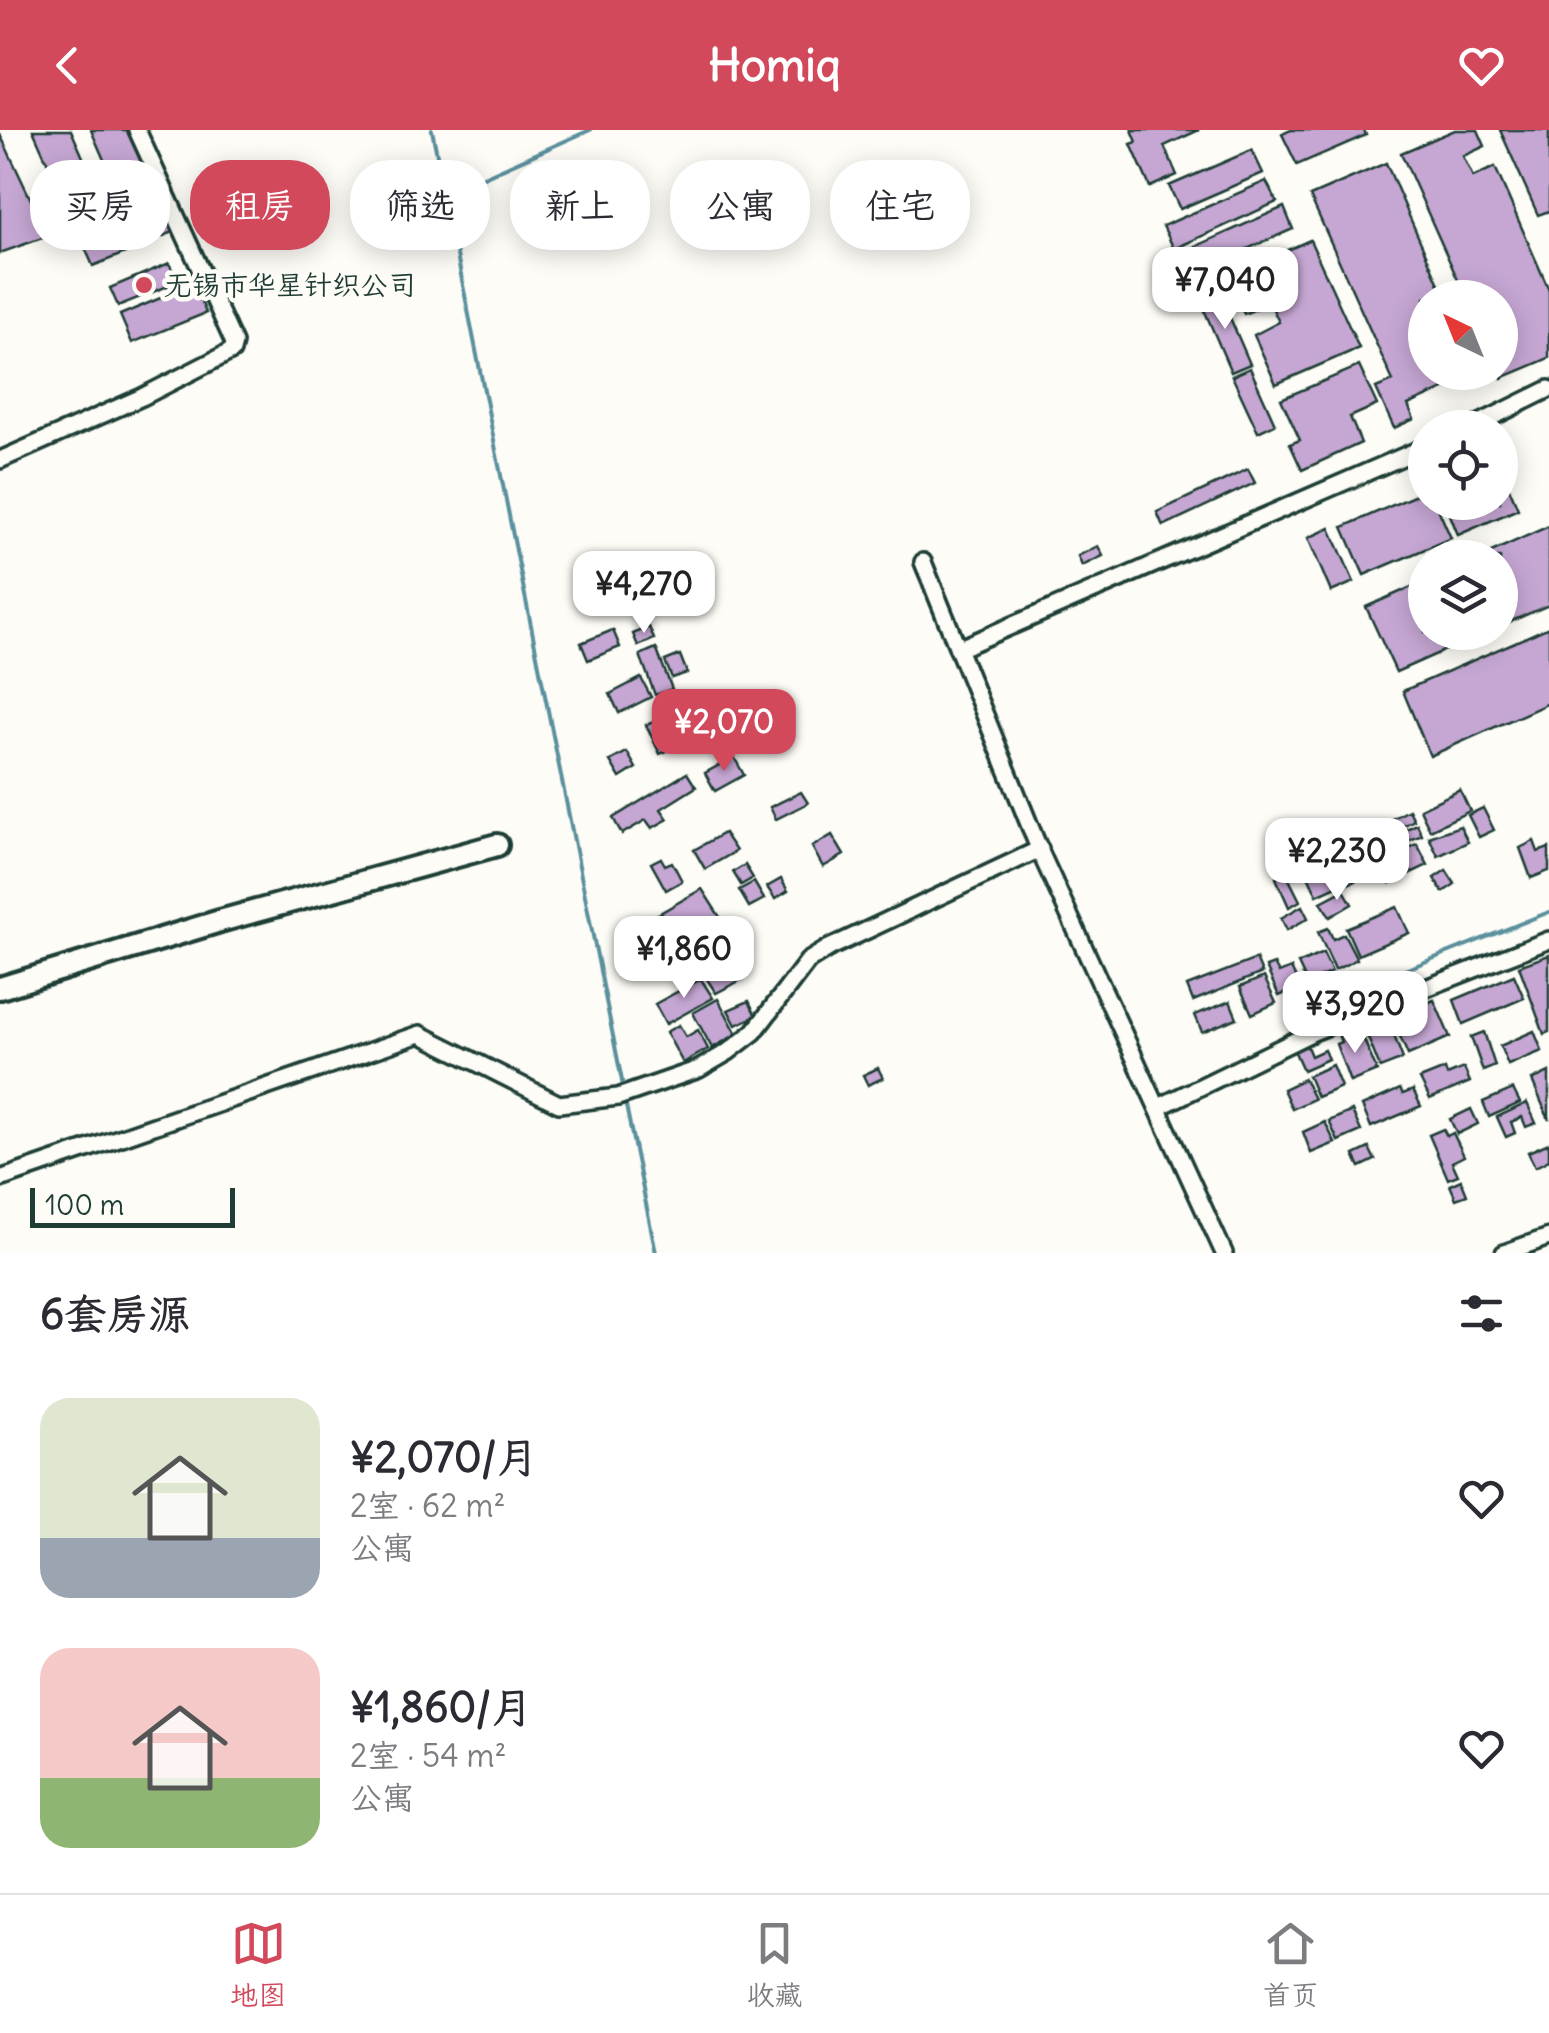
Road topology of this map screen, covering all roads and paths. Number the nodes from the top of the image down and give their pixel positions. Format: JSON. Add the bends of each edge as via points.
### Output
{"nodes":[{"id":1,"x":137,"y":130,"type":"edge"},
{"id":2,"x":1549,"y":390,"type":"edge"},
{"id":3,"x":1507,"y":410,"type":"edge"},
{"id":4,"x":1408,"y":454,"type":"edge"},
{"id":5,"x":0,"y":460,"type":"edge"},
{"id":6,"x":923,"y":562,"type":"dead end"},
{"id":7,"x":958,"y":649,"type":"junction"},
{"id":8,"x":497,"y":845,"type":"dead end"},
{"id":9,"x":1040,"y":849,"type":"junction"},
{"id":10,"x":1549,"y":940,"type":"edge"},
{"id":11,"x":0,"y":988,"type":"edge"},
{"id":12,"x":1159,"y":1107,"type":"junction"},
{"id":13,"x":0,"y":1179,"type":"edge"},
{"id":14,"x":1549,"y":1237,"type":"edge"},
{"id":15,"x":1224,"y":1253,"type":"edge"},
{"id":16,"x":1504,"y":1253,"type":"edge"}],
"edges":[{"from":1,"to":5,"type":"street","via":[[215,297],[232,350]]},
{"from":2,"to":3,"type":"street"},
{"from":4,"to":7,"type":"street"},
{"from":6,"to":7,"type":"street"},
{"from":7,"to":9,"type":"street"},
{"from":8,"to":11,"type":"street"},
{"from":9,"to":12,"type":"street"},
{"from":9,"to":13,"type":"street","via":[[808,960],[754,1032],[728,1052],[636,1092],[558,1104],[420,1034]]},
{"from":10,"to":12,"type":"street","via":[[1312,1032]]},
{"from":12,"to":15,"type":"street"},
{"from":14,"to":16,"type":"street"}]}
